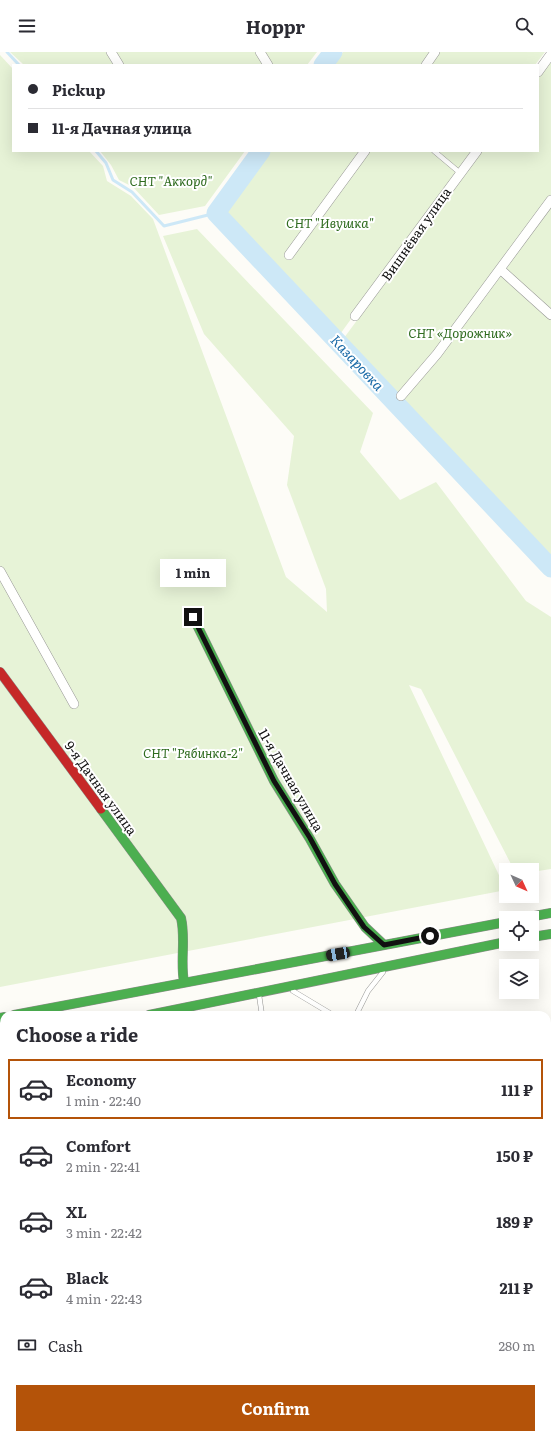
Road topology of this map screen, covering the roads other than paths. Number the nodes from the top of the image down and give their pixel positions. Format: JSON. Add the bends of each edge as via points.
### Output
{"nodes":[{"id":1,"x":111,"y":52,"type":"edge"},
{"id":2,"x":260,"y":52,"type":"edge"},
{"id":3,"x":435,"y":52,"type":"edge"},
{"id":4,"x":551,"y":54,"type":"edge"},
{"id":5,"x":118,"y":64,"type":"edge"},
{"id":6,"x":267,"y":64,"type":"edge"},
{"id":7,"x":427,"y":64,"type":"edge"},
{"id":8,"x":539,"y":71,"type":"edge"},
{"id":9,"x":364,"y":152,"type":"edge"},
{"id":10,"x":435,"y":152,"type":"edge"},
{"id":11,"x":476,"y":152,"type":"edge"},
{"id":12,"x":459,"y":172,"type":"junction"},
{"id":13,"x":550,"y":203,"type":"edge"},
{"id":14,"x":289,"y":255,"type":"dead end"},
{"id":15,"x":500,"y":269,"type":"junction"},
{"id":16,"x":551,"y":315,"type":"edge"},
{"id":17,"x":355,"y":316,"type":"dead end"},
{"id":18,"x":401,"y":396,"type":"dead end"},
{"id":19,"x":0,"y":570,"type":"edge"},
{"id":20,"x":193,"y":617,"type":"dead end"},
{"id":21,"x":0,"y":672,"type":"edge"},
{"id":22,"x":74,"y":704,"type":"dead end"},
{"id":23,"x":551,"y":913,"type":"edge"},
{"id":24,"x":539,"y":915,"type":"edge"},
{"id":25,"x":499,"y":923,"type":"edge"},
{"id":26,"x":551,"y":934,"type":"edge"},
{"id":27,"x":539,"y":936,"type":"edge"},
{"id":28,"x":499,"y":943,"type":"edge"},
{"id":29,"x":384,"y":945,"type":"junction"},
{"id":30,"x":388,"y":966,"type":"junction"},
{"id":31,"x":184,"y":982,"type":"junction"},
{"id":32,"x":287,"y":986,"type":"junction"},
{"id":33,"x":259,"y":992,"type":"junction"},
{"id":34,"x":35,"y":1011,"type":"edge"},
{"id":35,"x":168,"y":1011,"type":"edge"},
{"id":36,"x":261,"y":1011,"type":"edge"},
{"id":37,"x":326,"y":1011,"type":"edge"},
{"id":38,"x":358,"y":1011,"type":"edge"}],
"edges":[{"from":1,"to":5,"type":"street"},
{"from":2,"to":6,"type":"street"},
{"from":3,"to":7,"type":"street"},
{"from":4,"to":8,"type":"street"},
{"from":9,"to":14,"type":"street"},
{"from":10,"to":12,"type":"lane"},
{"from":11,"to":12,"type":"street","name":"Вишнёвая улица"},
{"from":12,"to":17,"type":"street","name":"Вишнёвая улица","via":[[388,274]]},
{"from":13,"to":15,"type":"street"},
{"from":15,"to":16,"type":"street"},
{"from":15,"to":18,"type":"street","via":[[437,354]]},
{"from":19,"to":22,"type":"street"},
{"from":20,"to":29,"type":"main road","name":"11-я Дачная улица","via":[[274,781],[335,884],[364,927]]},
{"from":21,"to":31,"type":"main road","name":"9-я Дачная улица","via":[[181,918],[181,966]]},
{"from":23,"to":24,"type":"main road"},
{"from":25,"to":29,"type":"main road"},
{"from":26,"to":27,"type":"main road"},
{"from":28,"to":30,"type":"main road"},
{"from":29,"to":31,"type":"main road"},
{"from":30,"to":32,"type":"main road"},
{"from":30,"to":38,"type":"lane","via":[[368,991]]},
{"from":31,"to":34,"type":"main road"},
{"from":32,"to":33,"type":"main road"},
{"from":32,"to":37,"type":"lane"},
{"from":33,"to":35,"type":"main road"},
{"from":33,"to":36,"type":"lane"}]}
